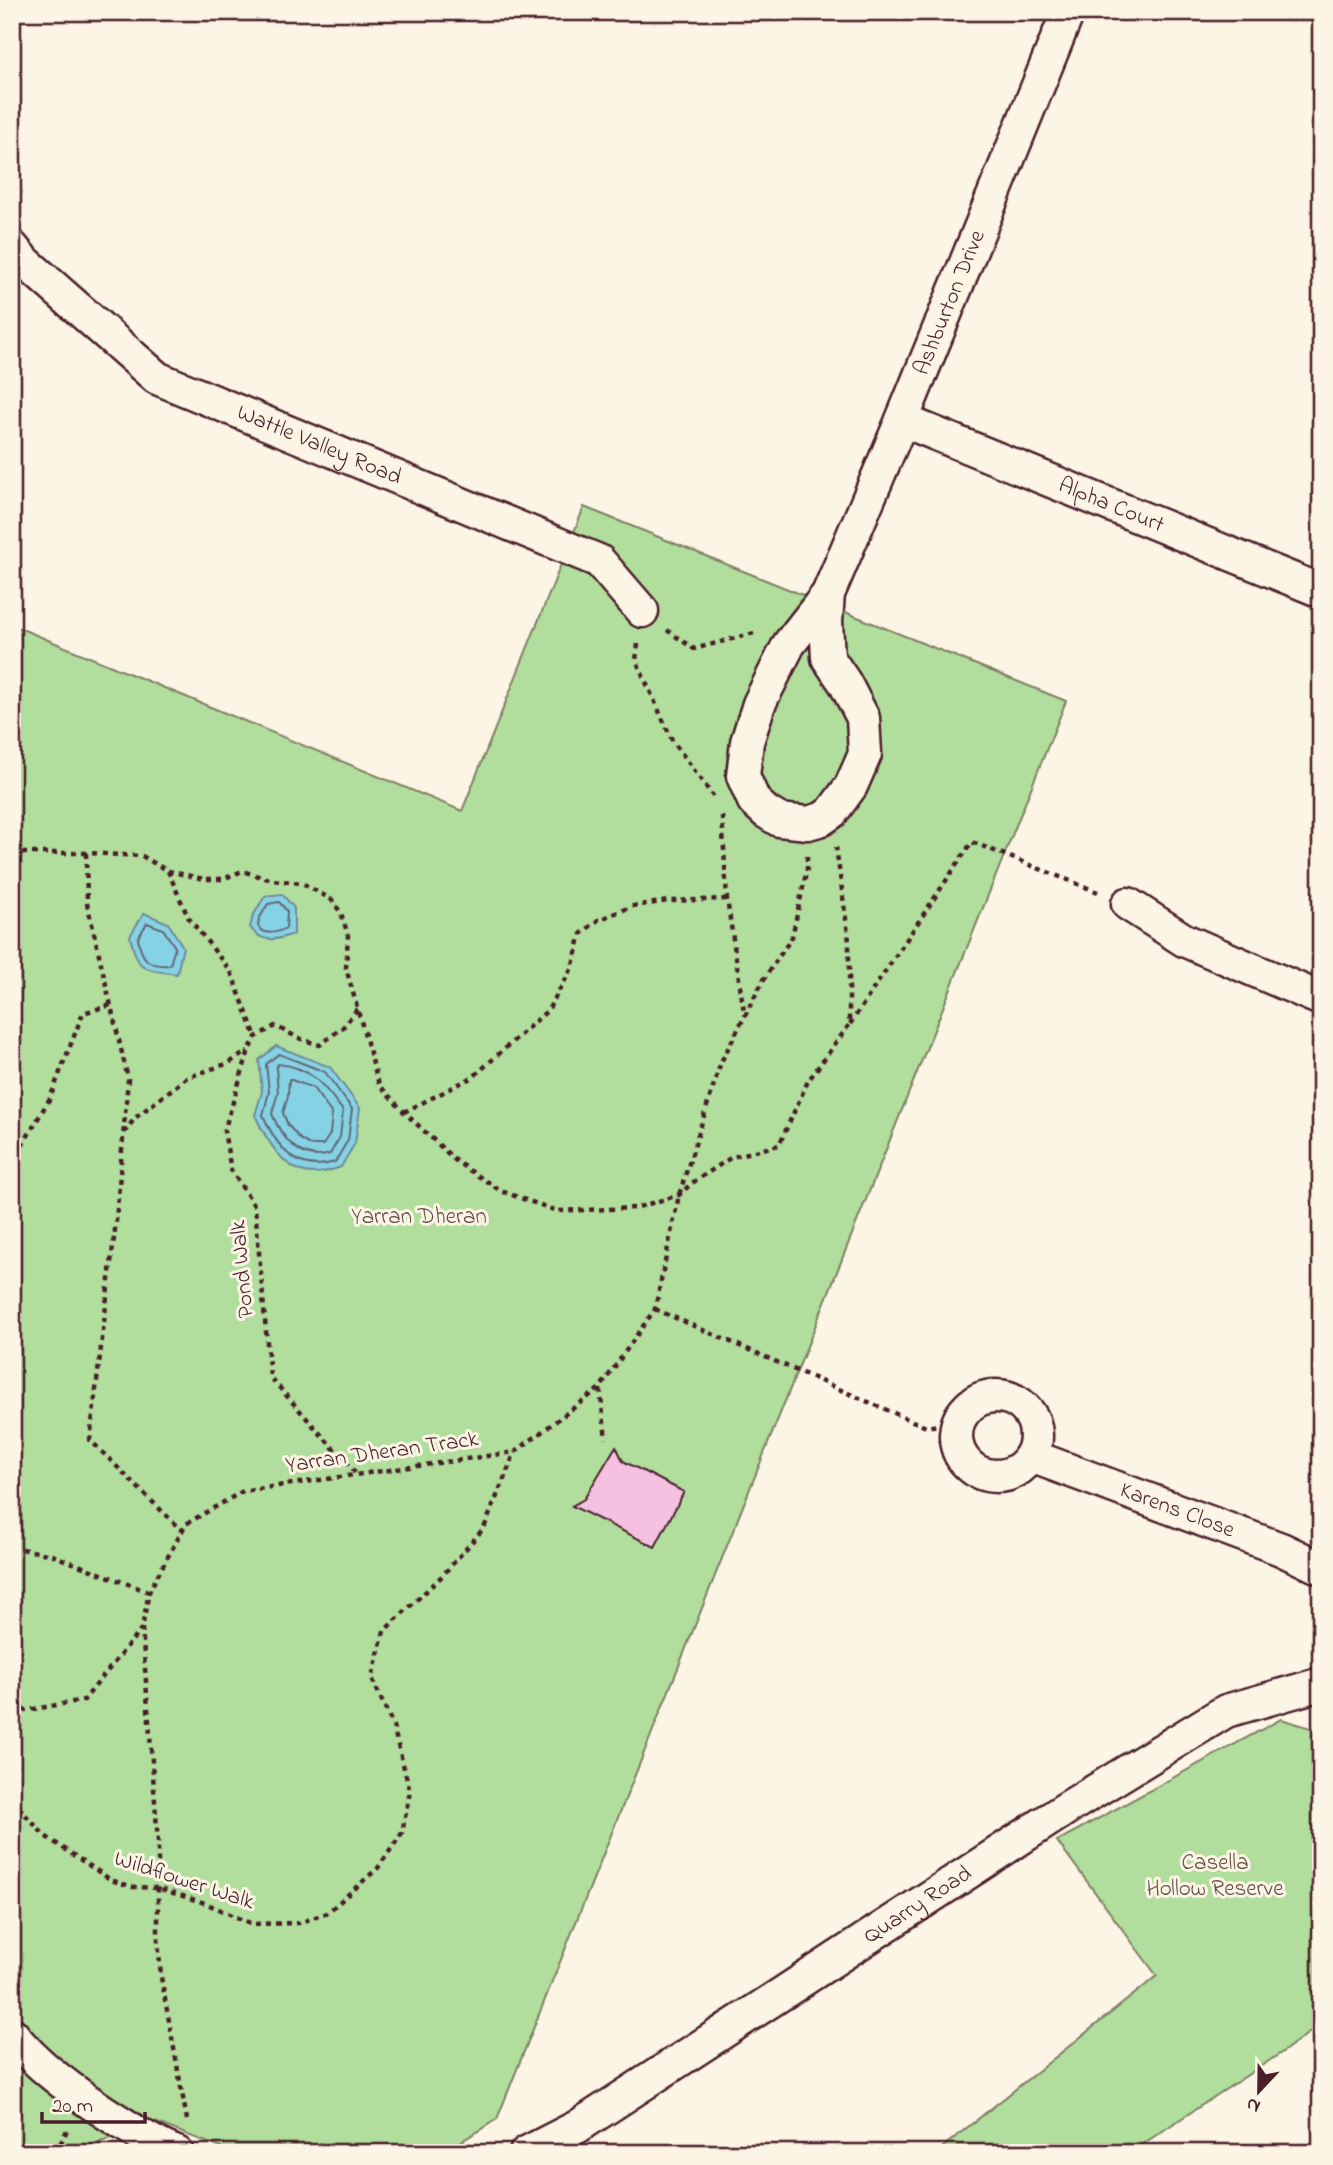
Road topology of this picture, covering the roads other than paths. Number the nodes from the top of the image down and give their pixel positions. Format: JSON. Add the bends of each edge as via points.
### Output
{"nodes":[{"id":1,"x":1068,"y":12,"type":"edge"},
{"id":2,"x":12,"y":247,"type":"edge"},
{"id":3,"x":902,"y":420,"type":"junction"},
{"id":4,"x":1321,"y":591,"type":"edge"},
{"id":5,"x":828,"y":594,"type":"junction"},
{"id":6,"x":642,"y":611,"type":"road end"},
{"id":7,"x":1128,"y":904,"type":"road end"},
{"id":8,"x":1321,"y":999,"type":"edge"},
{"id":9,"x":1031,"y":1456,"type":"junction"},
{"id":10,"x":1321,"y":1569,"type":"edge"},
{"id":11,"x":1321,"y":1684,"type":"edge"},
{"id":12,"x":12,"y":2034,"type":"edge"},
{"id":13,"x":182,"y":2140,"type":"edge"},
{"id":14,"x":527,"y":2153,"type":"edge"}],
"edges":[{"from":1,"to":3,"type":"street","name":"Ashburton Drive"},
{"from":2,"to":6,"type":"street","name":"Wattle Valley Road","via":[[156,378],[599,561]]},
{"from":3,"to":4,"type":"street","name":"Alpha Court"},
{"from":3,"to":5,"type":"street","name":"Ashburton Drive"},
{"from":5,"to":5,"type":"street","name":"Ashburton Drive","via":[[828,658],[863,718],[865,754],[850,786],[820,817],[779,820],[754,801],[743,776],[747,742],[772,674]]},
{"from":7,"to":8,"type":"street","via":[[1184,940]]},
{"from":9,"to":9,"type":"street","via":[[1036,1443],[1032,1417],[1013,1399],[986,1396],[964,1411],[958,1422],[958,1448],[974,1469],[999,1476],[1012,1473]]},
{"from":9,"to":10,"type":"street","name":"Karens Close","via":[[1281,1549]]},
{"from":11,"to":14,"type":"street","name":"Quarry Road","via":[[1226,1711],[1067,1808],[577,2127]]},
{"from":12,"to":13,"type":"street","via":[[83,2099],[161,2148]]}]}
